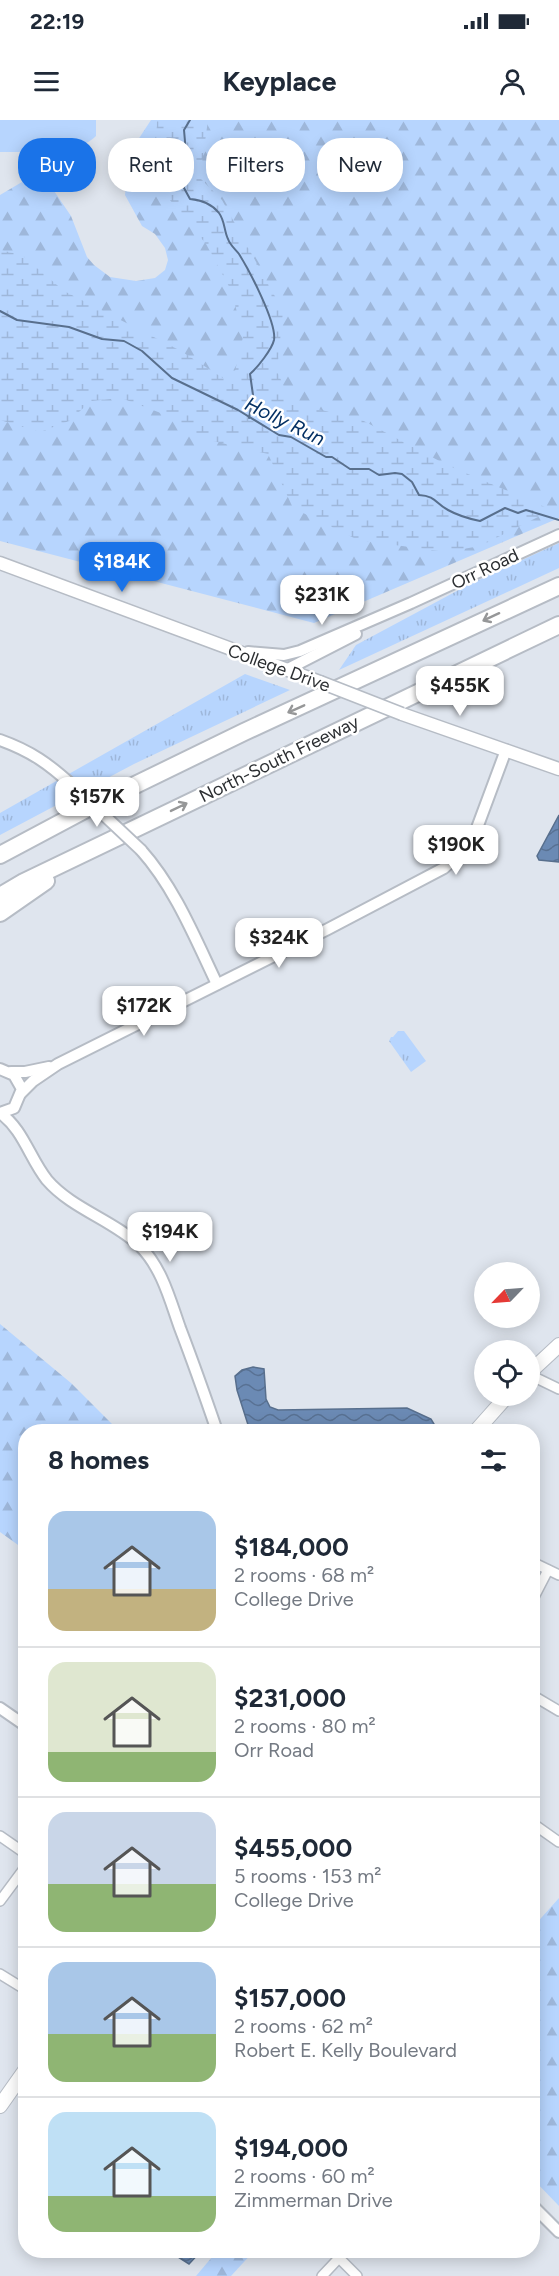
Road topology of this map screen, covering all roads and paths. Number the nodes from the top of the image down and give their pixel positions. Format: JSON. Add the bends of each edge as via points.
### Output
{"nodes":[{"id":1,"x":559,"y":535,"type":"edge"},
{"id":2,"x":0,"y":563,"type":"edge"},
{"id":3,"x":559,"y":586,"type":"edge"},
{"id":4,"x":411,"y":603,"type":"junction"},
{"id":5,"x":559,"y":625,"type":"edge"},
{"id":6,"x":233,"y":651,"type":"junction"},
{"id":7,"x":286,"y":670,"type":"junction"},
{"id":8,"x":0,"y":740,"type":"edge"},
{"id":9,"x":506,"y":750,"type":"junction"},
{"id":10,"x":559,"y":769,"type":"edge"},
{"id":11,"x":89,"y":851,"type":"junction"},
{"id":12,"x":2,"y":853,"type":"edge"},
{"id":13,"x":0,"y":896,"type":"edge"},
{"id":14,"x":0,"y":913,"type":"edge"},
{"id":15,"x":217,"y":984,"type":"junction"},
{"id":16,"x":58,"y":1064,"type":"junction"},
{"id":17,"x":5,"y":1071,"type":"edge"},
{"id":18,"x":19,"y":1099,"type":"junction"},
{"id":19,"x":0,"y":1113,"type":"edge"},
{"id":20,"x":30,"y":1153,"type":"junction"},
{"id":21,"x":559,"y":1345,"type":"edge"},
{"id":22,"x":540,"y":1364,"type":"edge"},
{"id":23,"x":540,"y":1379,"type":"edge"},
{"id":24,"x":559,"y":1389,"type":"edge"},
{"id":25,"x":498,"y":1406,"type":"edge"},
{"id":26,"x":215,"y":1424,"type":"edge"},
{"id":27,"x":482,"y":1424,"type":"edge"},
{"id":28,"x":540,"y":1566,"type":"edge"},
{"id":29,"x":548,"y":1570,"type":"junction"},
{"id":30,"x":559,"y":1575,"type":"edge"},
{"id":31,"x":540,"y":1586,"type":"edge"},
{"id":32,"x":540,"y":1700,"type":"edge"},
{"id":33,"x":0,"y":1708,"type":"edge"},
{"id":34,"x":559,"y":1711,"type":"edge"},
{"id":35,"x":18,"y":1720,"type":"edge"},
{"id":36,"x":540,"y":1831,"type":"edge"},
{"id":37,"x":0,"y":1836,"type":"edge"},
{"id":38,"x":559,"y":1842,"type":"edge"},
{"id":39,"x":18,"y":1848,"type":"edge"},
{"id":40,"x":18,"y":1877,"type":"edge"},
{"id":41,"x":0,"y":1901,"type":"edge"},
{"id":42,"x":0,"y":1974,"type":"edge"},
{"id":43,"x":18,"y":1985,"type":"edge"},
{"id":44,"x":18,"y":2080,"type":"edge"},
{"id":45,"x":0,"y":2104,"type":"edge"},
{"id":46,"x":540,"y":2213,"type":"edge"},
{"id":47,"x":559,"y":2232,"type":"edge"},
{"id":48,"x":339,"y":2258,"type":"joint"},
{"id":49,"x":322,"y":2276,"type":"edge"},
{"id":50,"x":357,"y":2276,"type":"edge"}],
"edges":[{"from":1,"to":4,"type":"street","name":"Orr Road"},
{"from":2,"to":6,"type":"main road","name":"College Drive"},
{"from":3,"to":12,"type":"highway","name":"North-South Freeway","one_way":true,"via":[[244,732]]},
{"from":4,"to":6,"type":"street","name":"Orr Road","via":[[292,654]]},
{"from":4,"to":7,"type":"street","name":"Orr Road"},
{"from":11,"to":5,"type":"highway","name":"North-South Freeway","one_way":true},
{"from":6,"to":7,"type":"main road","name":"College Drive"},
{"from":7,"to":9,"type":"main road","name":"College Drive","bridge":true},
{"from":8,"to":15,"type":"street","bridge":true,"via":[[49,764],[158,869]]},
{"from":9,"to":10,"type":"main road","name":"College Drive"},
{"from":9,"to":15,"type":"street","via":[[477,828],[462,851],[444,868]]},
{"from":11,"to":13,"type":"highway","name":"North-South Freeway"},
{"from":11,"to":14,"type":"highway"},
{"from":15,"to":16,"type":"street"},
{"from":16,"to":17,"type":"street","via":[[25,1072]]},
{"from":16,"to":18,"type":"street","via":[[33,1082]]},
{"from":17,"to":18,"type":"street","via":[[20,1082]]},
{"from":18,"to":19,"type":"street","via":[[12,1110]]},
{"from":18,"to":20,"type":"street","via":[[19,1124]]},
{"from":19,"to":20,"type":"street","via":[[11,1122]]},
{"from":20,"to":26,"type":"street","via":[[56,1188],[119,1230],[152,1260]]},
{"from":21,"to":22,"type":"main road"},
{"from":23,"to":24,"type":"street"},
{"from":25,"to":27,"type":"main road"},
{"from":28,"to":29,"type":"street"},
{"from":29,"to":30,"type":"street"},
{"from":29,"to":31,"type":"street"},
{"from":32,"to":34,"type":"street"},
{"from":33,"to":35,"type":"street"},
{"from":36,"to":38,"type":"street"},
{"from":37,"to":39,"type":"street"},
{"from":40,"to":41,"type":"street"},
{"from":42,"to":43,"type":"street"},
{"from":44,"to":45,"type":"main road"},
{"from":46,"to":47,"type":"street"},
{"from":48,"to":49,"type":"street"},
{"from":48,"to":50,"type":"street"}]}
